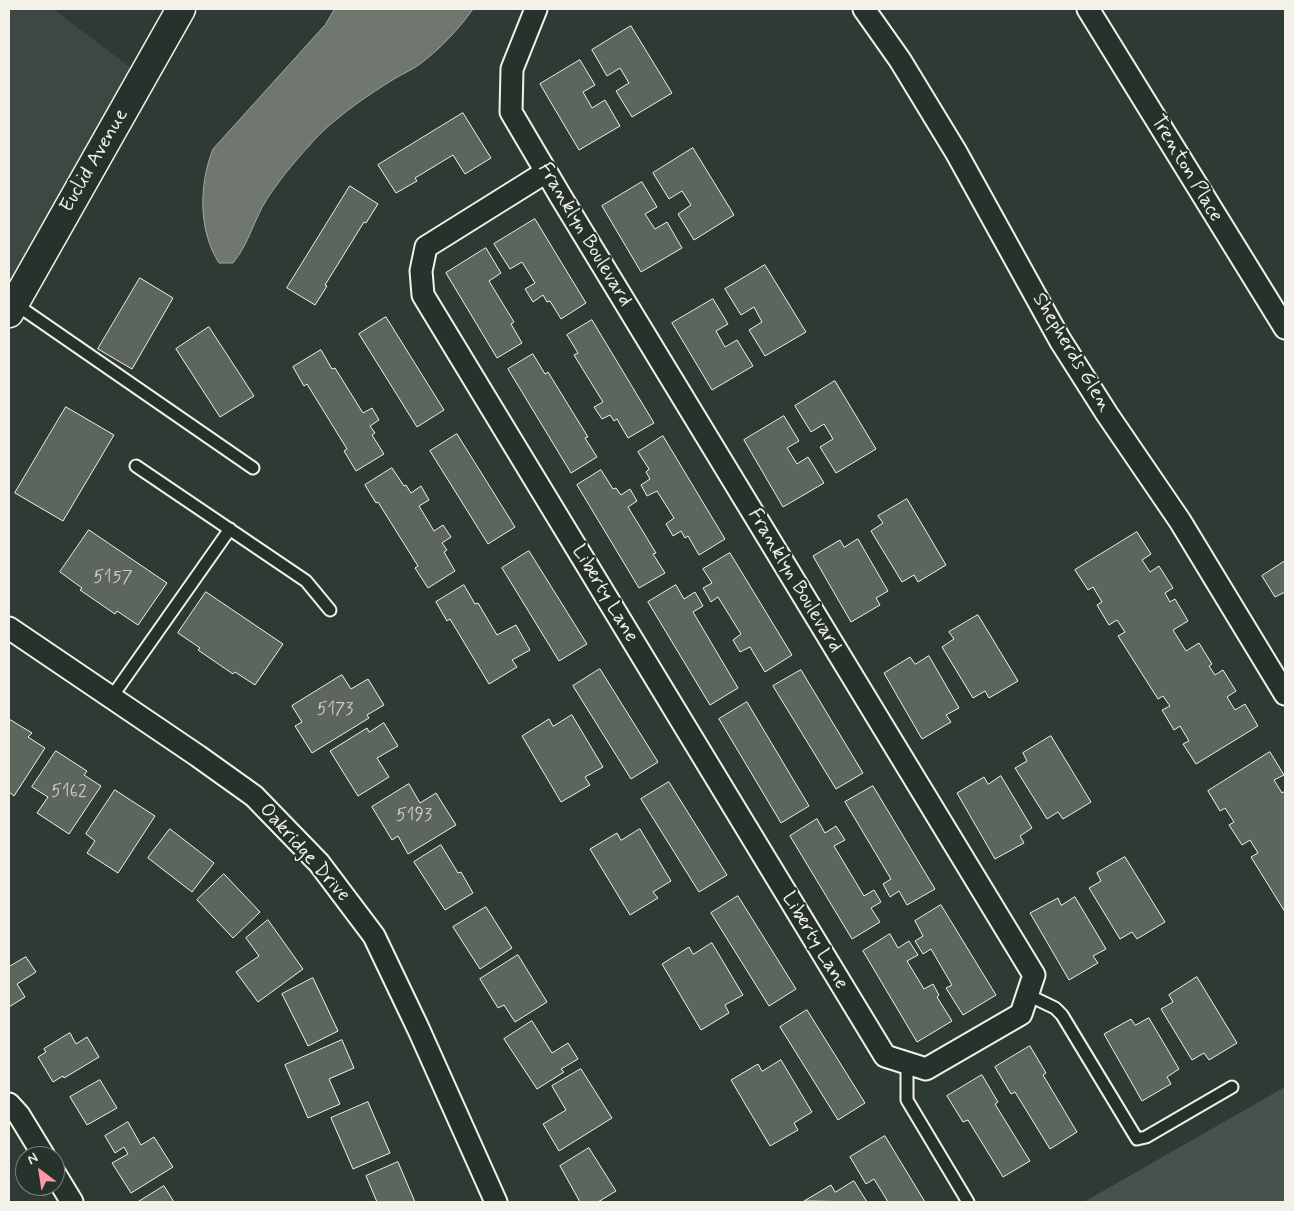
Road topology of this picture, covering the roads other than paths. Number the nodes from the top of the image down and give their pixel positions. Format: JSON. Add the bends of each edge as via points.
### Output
{"nodes":[{"id":1,"x":181,"y":9,"type":"edge"},
{"id":2,"x":536,"y":9,"type":"edge"},
{"id":3,"x":864,"y":9,"type":"edge"},
{"id":4,"x":1088,"y":9,"type":"edge"},
{"id":5,"x":546,"y":172,"type":"junction"},
{"id":6,"x":12,"y":308,"type":"edge"},
{"id":7,"x":1285,"y":328,"type":"edge"},
{"id":8,"x":136,"y":466,"type":"dead end"},
{"id":9,"x":253,"y":468,"type":"dead end"},
{"id":10,"x":230,"y":529,"type":"junction"},
{"id":11,"x":330,"y":610,"type":"dead end"},
{"id":12,"x":9,"y":628,"type":"edge"},
{"id":13,"x":1285,"y":694,"type":"edge"},
{"id":14,"x":111,"y":698,"type":"junction"},
{"id":15,"x":1028,"y":994,"type":"junction"},
{"id":16,"x":885,"y":1056,"type":"joint"},
{"id":17,"x":907,"y":1063,"type":"junction"},
{"id":18,"x":1232,"y":1087,"type":"dead end"},
{"id":19,"x":9,"y":1104,"type":"edge"},
{"id":20,"x":38,"y":1146,"type":"edge"},
{"id":21,"x":65,"y":1190,"type":"edge"},
{"id":22,"x":72,"y":1202,"type":"edge"},
{"id":23,"x":496,"y":1202,"type":"edge"},
{"id":24,"x":968,"y":1202,"type":"edge"}],
"edges":[{"from":1,"to":6,"type":"main road","name":"Euclid Avenue"},
{"from":2,"to":5,"type":"street","name":"Franklyn Boulevard","via":[[512,69],[511,112]]},
{"from":3,"to":13,"type":"street","name":"Shepherds Glen","via":[[900,60],[956,152],[1060,340],[1180,521]]},
{"from":4,"to":7,"type":"street","name":"Trenton Place"},
{"from":5,"to":15,"type":"street","name":"Franklyn Boulevard","via":[[1034,975]]},
{"from":5,"to":16,"type":"street","name":"Liberty Lane","via":[[426,246],[421,271],[423,296]]},
{"from":6,"to":9,"type":"lane"},
{"from":8,"to":10,"type":"lane"},
{"from":10,"to":11,"type":"lane","via":[[306,581]]},
{"from":10,"to":14,"type":"lane"},
{"from":12,"to":14,"type":"street","name":"Oakridge Drive"},
{"from":14,"to":23,"type":"street","name":"Oakridge Drive","via":[[254,796],[319,863],[374,936]]},
{"from":15,"to":17,"type":"street","name":"Franklyn Boulevard","via":[[1021,1014],[926,1069]]},
{"from":15,"to":18,"type":"lane","via":[[1062,1015],[1137,1139],[1146,1137]]},
{"from":16,"to":17,"type":"street","name":"Franklyn Boulevard"},
{"from":17,"to":24,"type":"lane","via":[[907,1100]]},
{"from":19,"to":20,"type":"street","via":[[19,1114]]},
{"from":21,"to":22,"type":"street"}]}
